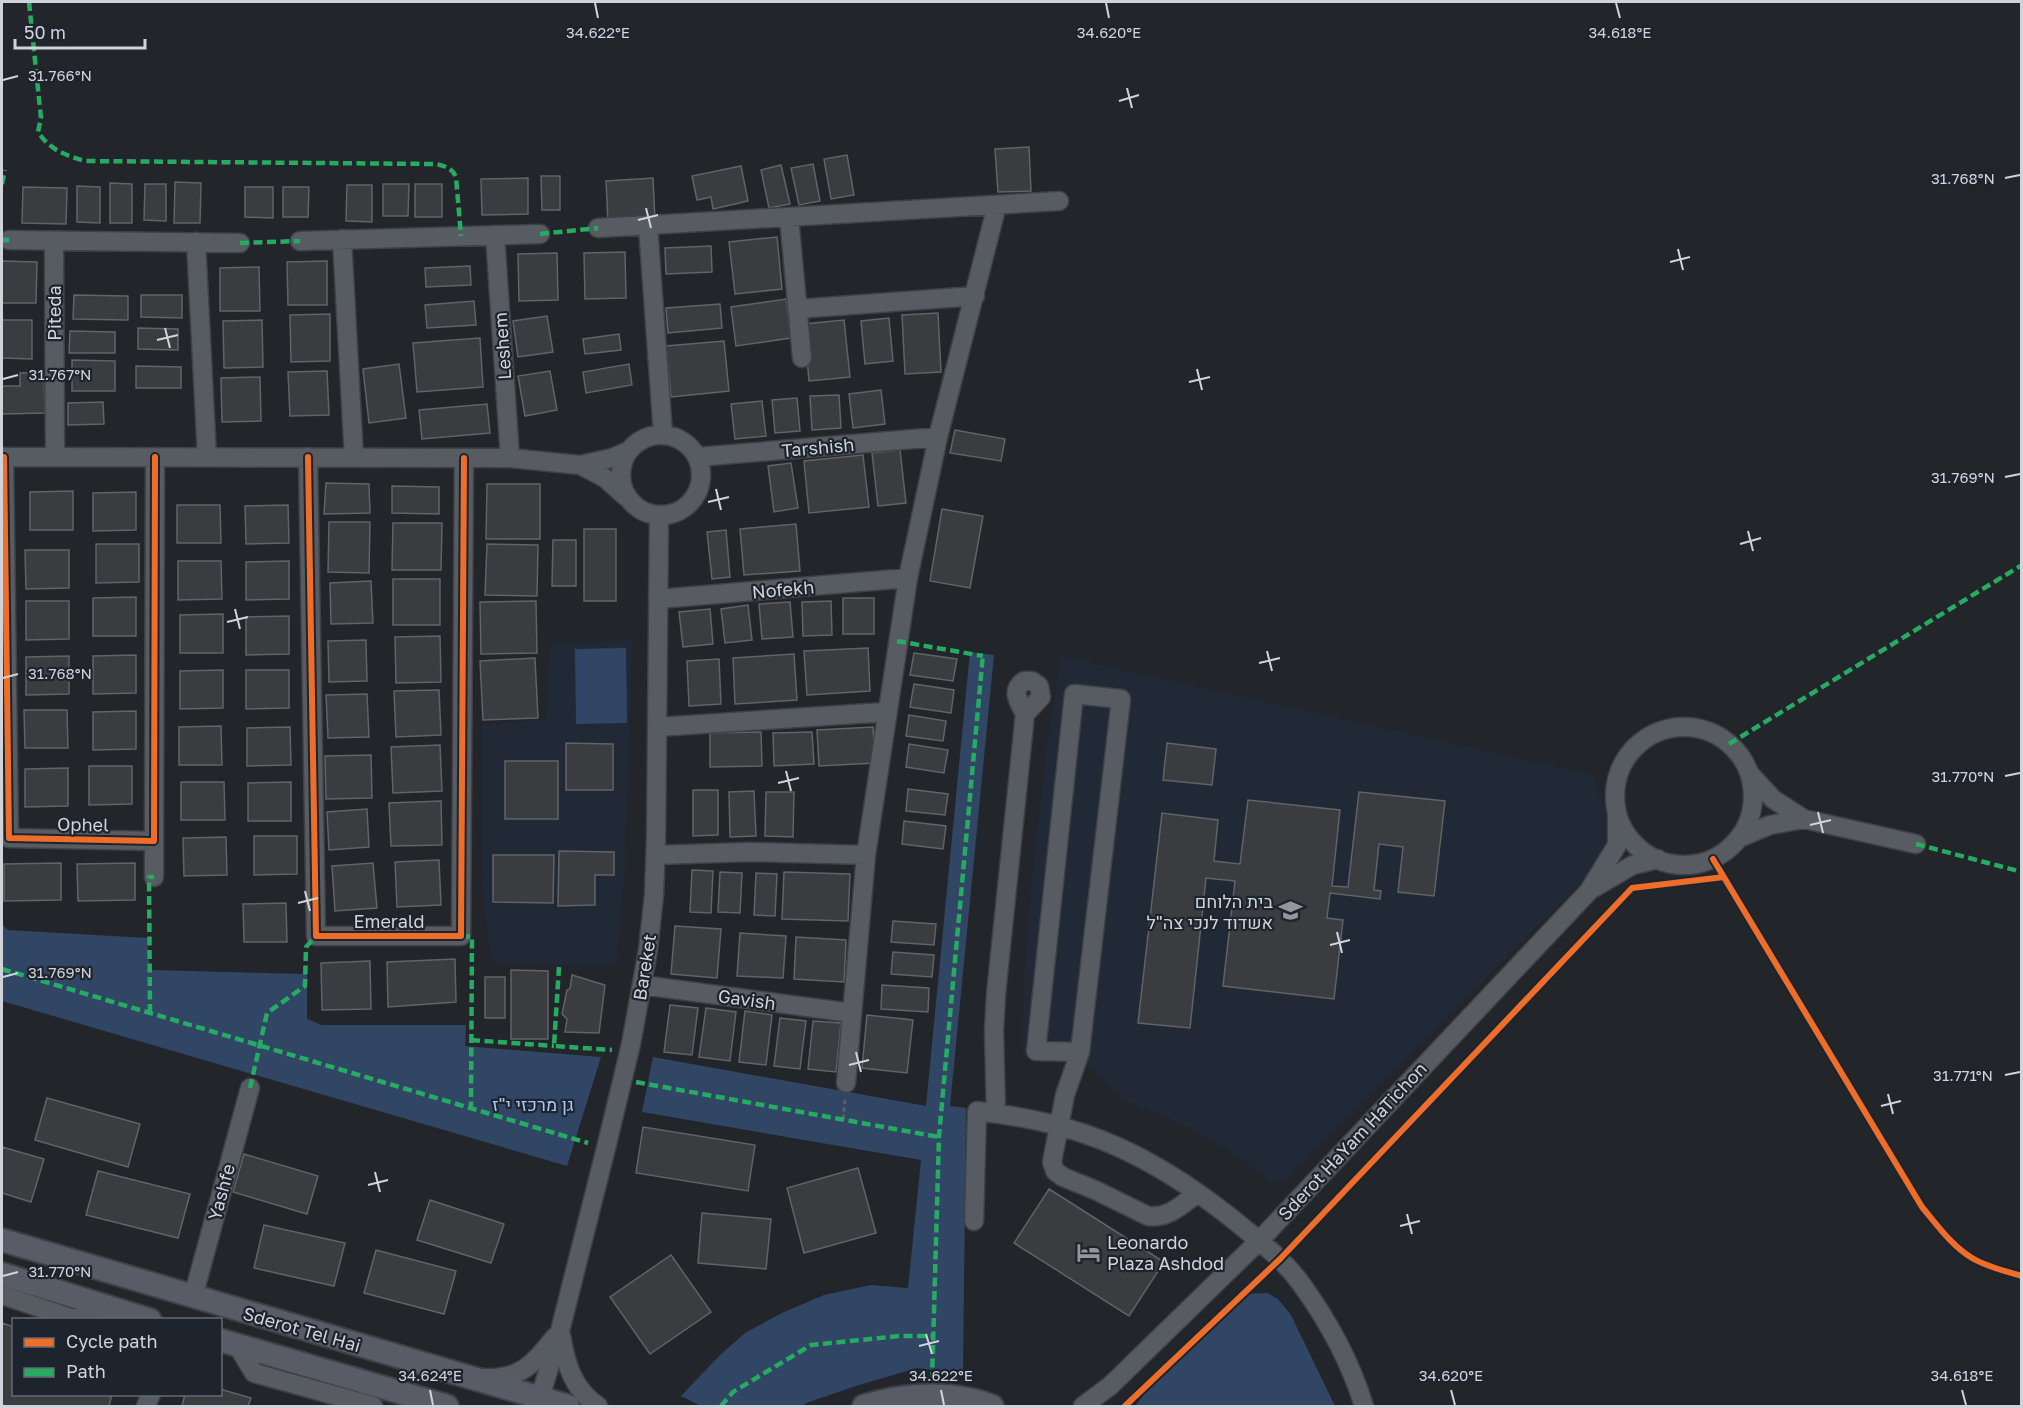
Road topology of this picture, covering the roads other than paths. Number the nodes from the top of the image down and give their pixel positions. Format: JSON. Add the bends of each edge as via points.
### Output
{"nodes":[{"id":1,"x":1059,"y":201,"type":"dead end"},
{"id":2,"x":997,"y":205,"type":"junction"},
{"id":3,"x":789,"y":217,"type":"junction"},
{"id":4,"x":648,"y":226,"type":"junction"},
{"id":5,"x":598,"y":228,"type":"dead end"},
{"id":6,"x":540,"y":234,"type":"dead end"},
{"id":7,"x":495,"y":235,"type":"junction"},
{"id":8,"x":342,"y":239,"type":"junction"},
{"id":9,"x":9,"y":240,"type":"dead end"},
{"id":10,"x":54,"y":241,"type":"junction"},
{"id":11,"x":300,"y":241,"type":"dead end"},
{"id":12,"x":196,"y":242,"type":"junction"},
{"id":13,"x":240,"y":243,"type":"dead end"},
{"id":14,"x":975,"y":296,"type":"junction"},
{"id":15,"x":798,"y":309,"type":"junction"},
{"id":16,"x":802,"y":358,"type":"dead end"},
{"id":17,"x":663,"y":434,"type":"junction"},
{"id":18,"x":938,"y":437,"type":"junction"},
{"id":19,"x":628,"y":451,"type":"junction"},
{"id":20,"x":3,"y":457,"type":"edge"},
{"id":21,"x":55,"y":457,"type":"junction"},
{"id":22,"x":155,"y":457,"type":"junction"},
{"id":23,"x":207,"y":457,"type":"junction"},
{"id":24,"x":308,"y":457,"type":"junction"},
{"id":25,"x":697,"y":457,"type":"junction"},
{"id":26,"x":354,"y":458,"type":"junction"},
{"id":27,"x":464,"y":458,"type":"junction"},
{"id":28,"x":510,"y":458,"type":"junction"},
{"id":29,"x":580,"y":465,"type":"junction"},
{"id":30,"x":628,"y":499,"type":"junction"},
{"id":31,"x":659,"y":515,"type":"junction"},
{"id":32,"x":908,"y":578,"type":"junction"},
{"id":33,"x":658,"y":599,"type":"junction"},
{"id":34,"x":886,"y":712,"type":"junction"},
{"id":35,"x":1025,"y":714,"type":"dead end"},
{"id":36,"x":657,"y":727,"type":"junction"},
{"id":37,"x":1750,"y":774,"type":"junction"},
{"id":38,"x":1617,"y":813,"type":"junction"},
{"id":39,"x":1804,"y":819,"type":"junction"},
{"id":40,"x":1739,"y":838,"type":"junction"},
{"id":41,"x":154,"y":841,"type":"junction"},
{"id":42,"x":1916,"y":844,"type":"dead end"},
{"id":43,"x":656,"y":855,"type":"junction"},
{"id":44,"x":866,"y":855,"type":"junction"},
{"id":45,"x":1658,"y":859,"type":"junction"},
{"id":46,"x":154,"y":877,"type":"dead end"},
{"id":47,"x":1589,"y":891,"type":"junction"},
{"id":48,"x":642,"y":985,"type":"junction"},
{"id":49,"x":852,"y":1014,"type":"junction"},
{"id":50,"x":1080,"y":1052,"type":"junction"},
{"id":51,"x":846,"y":1083,"type":"dead end"},
{"id":52,"x":250,"y":1088,"type":"dead end"},
{"id":53,"x":996,"y":1113,"type":"junction"},
{"id":54,"x":1058,"y":1126,"type":"junction"},
{"id":55,"x":1198,"y":1193,"type":"junction"},
{"id":56,"x":974,"y":1221,"type":"dead end"},
{"id":57,"x":2,"y":1240,"type":"edge"},
{"id":58,"x":1258,"y":1241,"type":"junction"},
{"id":59,"x":2,"y":1274,"type":"edge"},
{"id":60,"x":2,"y":1295,"type":"edge"},
{"id":61,"x":193,"y":1297,"type":"junction"},
{"id":62,"x":116,"y":1309,"type":"junction"},
{"id":63,"x":71,"y":1318,"type":"edge"},
{"id":64,"x":78,"y":1318,"type":"edge"},
{"id":65,"x":144,"y":1318,"type":"edge"},
{"id":66,"x":561,"y":1331,"type":"junction"},
{"id":67,"x":229,"y":1343,"type":"edge"},
{"id":68,"x":465,"y":1376,"type":"junction"},
{"id":69,"x":1110,"y":1386,"type":"junction"},
{"id":70,"x":541,"y":1402,"type":"edge"},
{"id":71,"x":373,"y":1407,"type":"edge"},
{"id":72,"x":447,"y":1407,"type":"edge"},
{"id":73,"x":568,"y":1407,"type":"edge"},
{"id":74,"x":598,"y":1407,"type":"edge"},
{"id":75,"x":864,"y":1407,"type":"edge"},
{"id":76,"x":992,"y":1407,"type":"edge"},
{"id":77,"x":1083,"y":1407,"type":"edge"},
{"id":78,"x":1100,"y":1407,"type":"edge"},
{"id":79,"x":1364,"y":1407,"type":"edge"}],
"edges":[{"from":1,"to":2,"type":"street"},
{"from":2,"to":3,"type":"street"},
{"from":2,"to":14,"type":"street"},
{"from":3,"to":4,"type":"street"},
{"from":3,"to":15,"type":"street"},
{"from":4,"to":5,"type":"street"},
{"from":4,"to":17,"type":"street"},
{"from":6,"to":7,"type":"street"},
{"from":7,"to":8,"type":"street"},
{"from":7,"to":28,"type":"street","name":"Leshem"},
{"from":8,"to":11,"type":"street"},
{"from":8,"to":26,"type":"street"},
{"from":9,"to":10,"type":"street"},
{"from":10,"to":12,"type":"street"},
{"from":10,"to":21,"type":"street","name":"Piteda"},
{"from":12,"to":13,"type":"street"},
{"from":12,"to":23,"type":"street"},
{"from":14,"to":15,"type":"street"},
{"from":14,"to":18,"type":"street"},
{"from":15,"to":16,"type":"street"},
{"from":17,"to":19,"type":"street","via":[[637,442]]},
{"from":17,"to":25,"type":"street","via":[[684,441]]},
{"from":18,"to":25,"type":"street","name":"Tarshish"},
{"from":18,"to":32,"type":"street"},
{"from":19,"to":29,"type":"street"},
{"from":19,"to":30,"type":"street","via":[[620,475]]},
{"from":20,"to":21,"type":"street"},
{"from":20,"to":41,"type":"street","name":"Ophel","via":[[9,838]]},
{"from":21,"to":22,"type":"street"},
{"from":22,"to":23,"type":"street"},
{"from":22,"to":41,"type":"street"},
{"from":23,"to":24,"type":"street"},
{"from":24,"to":26,"type":"street"},
{"from":24,"to":27,"type":"street","name":"Emerald","via":[[316,936],[461,936]]},
{"from":25,"to":31,"type":"street","via":[[701,477],[694,497],[685,507]]},
{"from":26,"to":27,"type":"street"},
{"from":27,"to":28,"type":"street"},
{"from":28,"to":29,"type":"street"},
{"from":29,"to":30,"type":"street","via":[[605,478]]},
{"from":30,"to":31,"type":"street","via":[[647,513]]},
{"from":31,"to":33,"type":"street","name":"Bareket"},
{"from":32,"to":33,"type":"street","name":"Nofekh"},
{"from":32,"to":34,"type":"street"},
{"from":33,"to":36,"type":"street","name":"Bareket"},
{"from":34,"to":36,"type":"street"},
{"from":34,"to":44,"type":"street"},
{"from":35,"to":53,"type":"street","via":[[996,994]]},
{"from":36,"to":43,"type":"street","name":"Bareket"},
{"from":37,"to":38,"type":"street","via":[[1729,744],[1715,735],[1697,728],[1658,732],[1627,757],[1618,775]]},
{"from":37,"to":39,"type":"street","via":[[1773,799]]},
{"from":37,"to":40,"type":"street","via":[[1752,808]]},
{"from":38,"to":45,"type":"street","via":[[1637,847]]},
{"from":38,"to":47,"type":"street","name":"Sderot HaYam HaTichon","via":[[1617,845]]},
{"from":39,"to":40,"type":"street","via":[[1770,825]]},
{"from":39,"to":42,"type":"street"},
{"from":40,"to":45,"type":"street","via":[[1713,859],[1694,864]]},
{"from":41,"to":46,"type":"street"},
{"from":43,"to":44,"type":"street"},
{"from":43,"to":48,"type":"street","name":"Bareket"},
{"from":44,"to":49,"type":"street"},
{"from":45,"to":47,"type":"street","name":"Sderot HaYam HaTichon","via":[[1633,865]]},
{"from":47,"to":58,"type":"street","name":"Sderot HaYam HaTichon"},
{"from":48,"to":49,"type":"street","name":"Gavish"},
{"from":48,"to":66,"type":"street","name":"Bareket"},
{"from":49,"to":51,"type":"street"},
{"from":50,"to":50,"type":"street","via":[[1121,699],[1074,694],[1036,1051]]},
{"from":50,"to":54,"type":"street"},
{"from":52,"to":61,"type":"street","name":"Yashfe"},
{"from":53,"to":54,"type":"street"},
{"from":53,"to":56,"type":"street","via":[[977,1111]]},
{"from":54,"to":55,"type":"street","via":[[1125,1150]]},
{"from":54,"to":55,"type":"street","via":[[1052,1162],[1063,1177],[1148,1216],[1169,1214]]},
{"from":55,"to":58,"type":"street"},
{"from":57,"to":61,"type":"main road","name":"Sderot Tel Hai"},
{"from":58,"to":69,"type":"street","name":"Sderot HaYam HaTichon"},
{"from":58,"to":79,"type":"street","via":[[1302,1284],[1328,1326]]},
{"from":59,"to":62,"type":"main road"},
{"from":60,"to":63,"type":"street"},
{"from":61,"to":68,"type":"main road","name":"Sderot Tel Hai"},
{"from":62,"to":64,"type":"street"},
{"from":62,"to":65,"type":"main road"},
{"from":66,"to":68,"type":"street","via":[[524,1370],[496,1379]]},
{"from":66,"to":70,"type":"street","name":"Bareket"},
{"from":66,"to":74,"type":"street","via":[[568,1369],[583,1393]]},
{"from":67,"to":71,"type":"street","via":[[255,1373]]},
{"from":67,"to":72,"type":"main road","name":"Sderot Tel Hai"},
{"from":68,"to":70,"type":"main road","name":"Sderot Tel Hai"},
{"from":69,"to":77,"type":"street","name":"Sderot HaYam HaTichon"},
{"from":69,"to":78,"type":"street","name":"Sderot HaYam HaTichon"},
{"from":70,"to":73,"type":"main road","name":"Sderot Tel Hai"},
{"from":75,"to":76,"type":"main road","via":[[932,1395]]}]}
